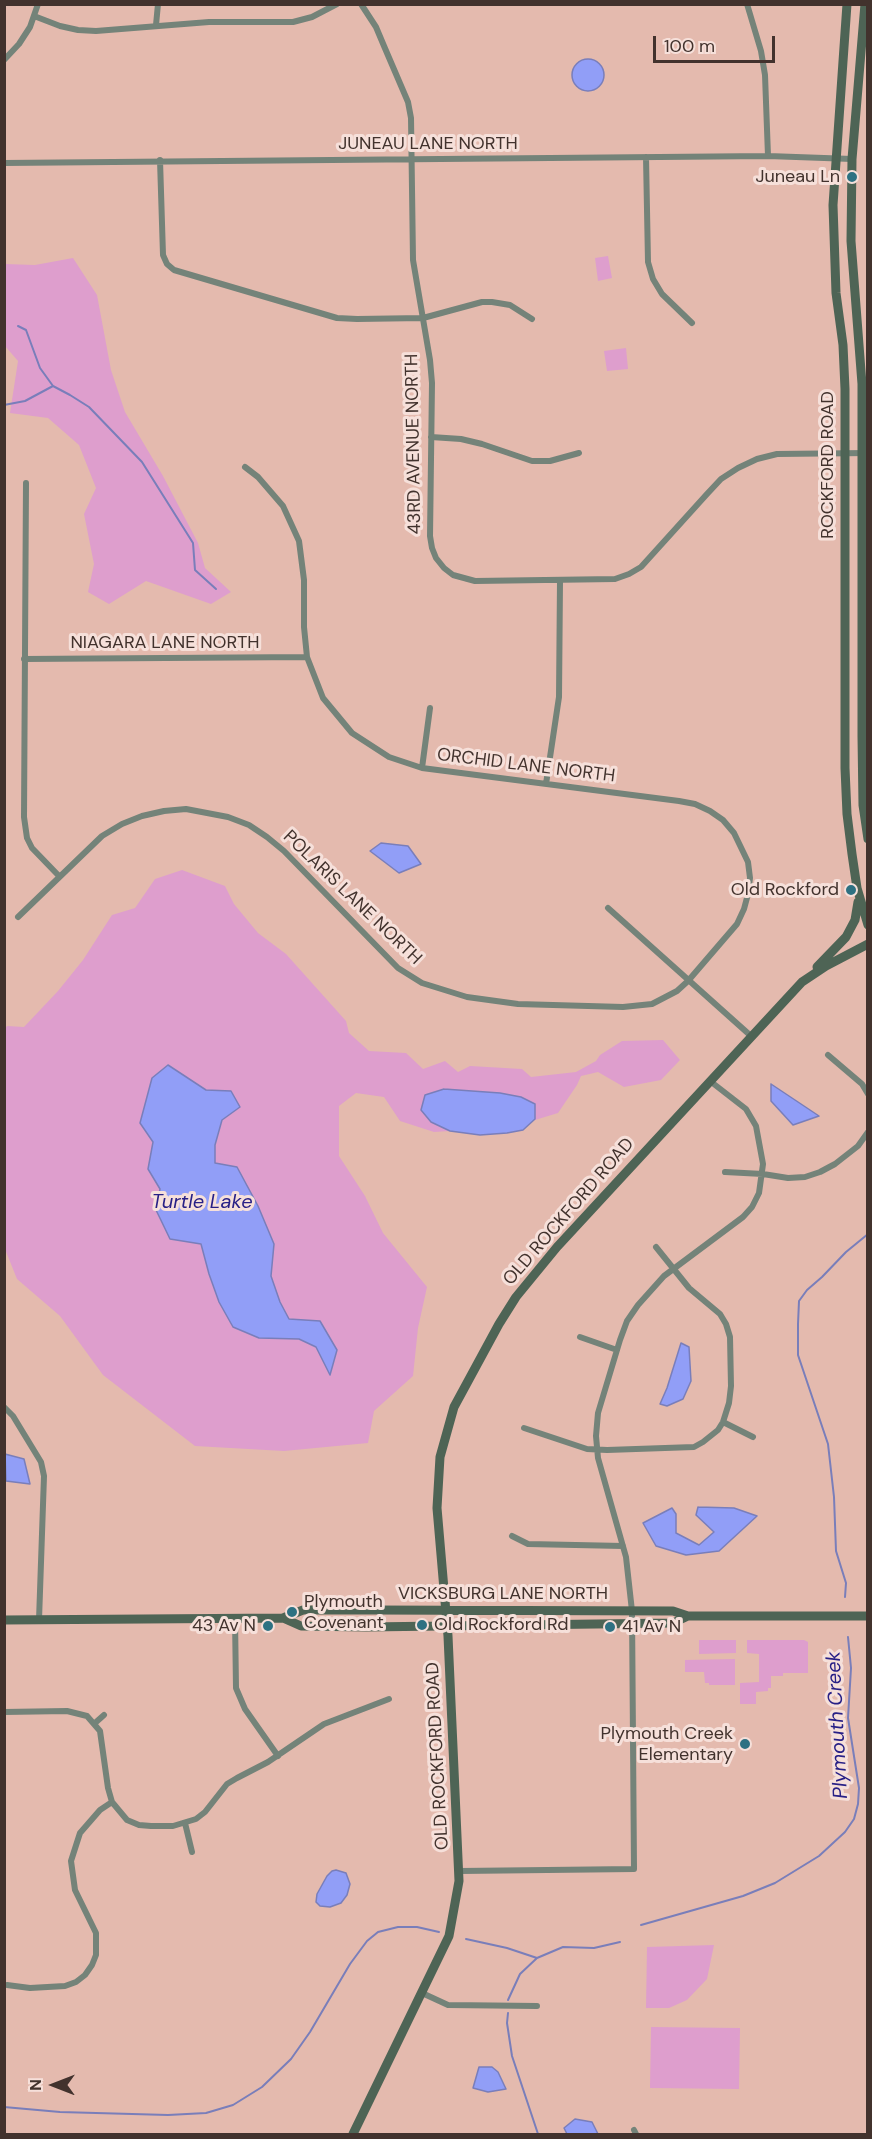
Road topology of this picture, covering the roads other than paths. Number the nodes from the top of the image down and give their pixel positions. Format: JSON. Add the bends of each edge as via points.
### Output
{"nodes":[{"id":1,"x":38,"y":4,"type":"edge"},
{"id":2,"x":158,"y":4,"type":"edge"},
{"id":3,"x":337,"y":4,"type":"edge"},
{"id":4,"x":361,"y":4,"type":"edge"},
{"id":5,"x":747,"y":4,"type":"edge"},
{"id":6,"x":848,"y":4,"type":"edge"},
{"id":7,"x":865,"y":4,"type":"edge"},
{"id":8,"x":34,"y":16,"type":"junction"},
{"id":9,"x":156,"y":25,"type":"junction"},
{"id":10,"x":4,"y":60,"type":"edge"},
{"id":11,"x":768,"y":156,"type":"junction"},
{"id":12,"x":646,"y":157,"type":"junction"},
{"id":13,"x":835,"y":159,"type":"junction"},
{"id":14,"x":852,"y":159,"type":"junction"},
{"id":15,"x":160,"y":160,"type":"junction"},
{"id":16,"x":413,"y":160,"type":"junction"},
{"id":17,"x":4,"y":163,"type":"edge"},
{"id":18,"x":423,"y":318,"type":"junction"},
{"id":19,"x":532,"y":319,"type":"dead end"},
{"id":20,"x":692,"y":323,"type":"dead end"},
{"id":21,"x":431,"y":437,"type":"junction"},
{"id":22,"x":579,"y":453,"type":"dead end"},
{"id":23,"x":845,"y":453,"type":"junction"},
{"id":24,"x":865,"y":453,"type":"edge"},
{"id":25,"x":245,"y":467,"type":"dead end"},
{"id":26,"x":26,"y":483,"type":"dead end"},
{"id":27,"x":560,"y":581,"type":"junction"},
{"id":28,"x":307,"y":657,"type":"junction"},
{"id":29,"x":24,"y":659,"type":"junction"},
{"id":30,"x":430,"y":708,"type":"dead end"},
{"id":31,"x":422,"y":768,"type":"junction"},
{"id":32,"x":546,"y":784,"type":"junction"},
{"id":33,"x":867,"y":839,"type":"edge"},
{"id":34,"x":59,"y":876,"type":"junction"},
{"id":35,"x":749,"y":880,"type":"joint"},
{"id":36,"x":857,"y":888,"type":"junction"},
{"id":37,"x":608,"y":908,"type":"dead end"},
{"id":38,"x":18,"y":917,"type":"dead end"},
{"id":39,"x":867,"y":925,"type":"edge"},
{"id":40,"x":867,"y":945,"type":"edge"},
{"id":41,"x":688,"y":981,"type":"junction"},
{"id":42,"x":802,"y":982,"type":"junction"},
{"id":43,"x":751,"y":1036,"type":"junction"},
{"id":44,"x":828,"y":1055,"type":"dead end"},
{"id":45,"x":710,"y":1081,"type":"junction"},
{"id":46,"x":867,"y":1094,"type":"edge"},
{"id":47,"x":867,"y":1132,"type":"edge"},
{"id":48,"x":724,"y":1172,"type":"dead end"},
{"id":49,"x":763,"y":1174,"type":"junction"},
{"id":50,"x":656,"y":1247,"type":"dead end"},
{"id":51,"x":674,"y":1268,"type":"junction"},
{"id":52,"x":580,"y":1337,"type":"dead end"},
{"id":53,"x":617,"y":1350,"type":"junction"},
{"id":54,"x":4,"y":1407,"type":"edge"},
{"id":55,"x":723,"y":1422,"type":"junction"},
{"id":56,"x":524,"y":1428,"type":"dead end"},
{"id":57,"x":753,"y":1437,"type":"dead end"},
{"id":58,"x":597,"y":1450,"type":"junction"},
{"id":59,"x":512,"y":1536,"type":"dead end"},
{"id":60,"x":623,"y":1546,"type":"junction"},
{"id":61,"x":446,"y":1609,"type":"junction"},
{"id":62,"x":632,"y":1611,"type":"junction"},
{"id":63,"x":688,"y":1616,"type":"junction"},
{"id":64,"x":867,"y":1616,"type":"edge"},
{"id":65,"x":235,"y":1618,"type":"junction"},
{"id":66,"x":283,"y":1618,"type":"junction"},
{"id":67,"x":4,"y":1620,"type":"edge"},
{"id":68,"x":39,"y":1620,"type":"junction"},
{"id":69,"x":633,"y":1623,"type":"junction"},
{"id":70,"x":447,"y":1625,"type":"junction"},
{"id":71,"x":389,"y":1699,"type":"dead end"},
{"id":72,"x":4,"y":1712,"type":"edge"},
{"id":73,"x":104,"y":1715,"type":"dead end"},
{"id":74,"x":95,"y":1723,"type":"junction"},
{"id":75,"x":278,"y":1756,"type":"junction"},
{"id":76,"x":112,"y":1802,"type":"junction"},
{"id":77,"x":185,"y":1823,"type":"junction"},
{"id":78,"x":192,"y":1852,"type":"dead end"},
{"id":79,"x":460,"y":1871,"type":"junction"},
{"id":80,"x":7,"y":1985,"type":"dead end"},
{"id":81,"x":422,"y":1993,"type":"junction"},
{"id":82,"x":537,"y":2006,"type":"dead end"},
{"id":83,"x":353,"y":2134,"type":"edge"}],
"edges":[{"from":1,"to":8,"type":"street"},
{"from":2,"to":9,"type":"street"},
{"from":3,"to":9,"type":"street","via":[[293,22]]},
{"from":4,"to":16,"type":"street","name":"43RD AVENUE NORTH","via":[[376,27],[408,102]]},
{"from":5,"to":11,"type":"street","via":[[765,75]]},
{"from":6,"to":13,"type":"main road","name":"ROCKFORD ROAD"},
{"from":7,"to":14,"type":"main road","name":"ROCKFORD ROAD"},
{"from":8,"to":9,"type":"street","via":[[78,30]]},
{"from":8,"to":10,"type":"street","via":[[19,44]]},
{"from":11,"to":12,"type":"street","name":"JUNEAU LANE NORTH"},
{"from":11,"to":13,"type":"street","name":"JUNEAU LANE NORTH"},
{"from":12,"to":16,"type":"street","name":"JUNEAU LANE NORTH"},
{"from":12,"to":20,"type":"street","via":[[648,262],[662,294]]},
{"from":13,"to":14,"type":"street","name":"JUNEAU LANE NORTH"},
{"from":13,"to":23,"type":"main road","name":"ROCKFORD ROAD","via":[[834,247],[843,345]]},
{"from":14,"to":24,"type":"main road","name":"ROCKFORD ROAD","via":[[852,269]]},
{"from":15,"to":16,"type":"street","name":"JUNEAU LANE NORTH"},
{"from":15,"to":17,"type":"street","name":"JUNEAU LANE NORTH"},
{"from":15,"to":18,"type":"street","via":[[163,255],[174,270],[337,318]]},
{"from":16,"to":18,"type":"street","name":"43RD AVENUE NORTH","via":[[413,260]]},
{"from":18,"to":19,"type":"street","via":[[492,302],[510,305]]},
{"from":18,"to":21,"type":"street","name":"43RD AVENUE NORTH","via":[[430,360]]},
{"from":21,"to":22,"type":"street","via":[[461,439],[532,461],[550,461]]},
{"from":21,"to":27,"type":"street","name":"43RD AVENUE NORTH","via":[[432,548],[444,568],[464,580]]},
{"from":23,"to":24,"type":"street"},
{"from":23,"to":27,"type":"street","via":[[797,452],[757,459],[721,479],[641,567],[615,579]]},
{"from":23,"to":36,"type":"main road","name":"ROCKFORD ROAD","via":[[845,768]]},
{"from":24,"to":33,"type":"main road","name":"ROCKFORD ROAD","via":[[862,736]]},
{"from":25,"to":28,"type":"street","name":"ORCHID LANE NORTH","via":[[283,506],[299,541]]},
{"from":26,"to":29,"type":"street"},
{"from":27,"to":32,"type":"street","via":[[559,697]]},
{"from":28,"to":29,"type":"street","name":"NIAGARA LANE NORTH"},
{"from":28,"to":31,"type":"street","name":"ORCHID LANE NORTH","via":[[323,698],[352,733],[388,757]]},
{"from":29,"to":34,"type":"street","via":[[25,828],[33,848]]},
{"from":30,"to":31,"type":"street"},
{"from":31,"to":32,"type":"street","name":"ORCHID LANE NORTH"},
{"from":32,"to":35,"type":"street","name":"ORCHID LANE NORTH","via":[[679,801],[710,811],[723,820],[742,846]]},
{"from":34,"to":38,"type":"street","name":"POLARIS LANE NORTH"},
{"from":34,"to":41,"type":"street","name":"POLARIS LANE NORTH","via":[[102,836],[122,824],[164,811],[207,812],[249,825],[267,837],[398,968],[435,988],[518,1004],[623,1007],[651,1004]]},
{"from":35,"to":41,"type":"street","name":"POLARIS LANE NORTH","via":[[737,924]]},
{"from":36,"to":39,"type":"main road","name":"ROCKFORD ROAD"},
{"from":36,"to":42,"type":"main road","via":[[858,910],[850,930]]},
{"from":37,"to":41,"type":"street"},
{"from":40,"to":42,"type":"main road","name":"OLD ROCKFORD ROAD"},
{"from":41,"to":43,"type":"street"},
{"from":42,"to":43,"type":"main road","name":"OLD ROCKFORD ROAD"},
{"from":43,"to":45,"type":"main road","name":"OLD ROCKFORD ROAD"},
{"from":44,"to":46,"type":"street","via":[[862,1084]]},
{"from":45,"to":49,"type":"street","via":[[752,1117],[762,1150]]},
{"from":45,"to":61,"type":"main road","name":"OLD ROCKFORD ROAD","via":[[529,1280],[499,1324],[454,1407],[437,1482]]},
{"from":47,"to":49,"type":"street","via":[[849,1155],[820,1172],[788,1178]]},
{"from":48,"to":49,"type":"street"},
{"from":49,"to":51,"type":"street","via":[[759,1193],[743,1217]]},
{"from":50,"to":51,"type":"street"},
{"from":51,"to":53,"type":"street","via":[[638,1305]]},
{"from":51,"to":55,"type":"street","via":[[726,1324],[731,1386]]},
{"from":52,"to":53,"type":"street"},
{"from":53,"to":58,"type":"street","via":[[598,1413]]},
{"from":54,"to":68,"type":"street","via":[[41,1462],[44,1476]]},
{"from":55,"to":57,"type":"street"},
{"from":55,"to":58,"type":"street","via":[[712,1436],[694,1447]]},
{"from":56,"to":58,"type":"street"},
{"from":58,"to":60,"type":"street"},
{"from":59,"to":60,"type":"street","via":[[528,1544]]},
{"from":60,"to":62,"type":"street"},
{"from":61,"to":62,"type":"main road","name":"VICKSBURG LANE NORTH"},
{"from":61,"to":66,"type":"main road","name":"VICKSBURG LANE NORTH","via":[[303,1610]]},
{"from":61,"to":70,"type":"main road","name":"OLD ROCKFORD ROAD"},
{"from":62,"to":63,"type":"main road","name":"VICKSBURG LANE NORTH","via":[[673,1611]]},
{"from":62,"to":69,"type":"street"},
{"from":63,"to":64,"type":"main road","name":"VICKSBURG LANE NORTH"},
{"from":63,"to":69,"type":"main road","name":"VICKSBURG LANE NORTH","via":[[673,1623]]},
{"from":65,"to":66,"type":"main road","name":"VICKSBURG LANE NORTH"},
{"from":65,"to":68,"type":"main road","name":"VICKSBURG LANE NORTH"},
{"from":65,"to":75,"type":"street","via":[[239,1699]]},
{"from":66,"to":70,"type":"main road","name":"VICKSBURG LANE NORTH","via":[[301,1626]]},
{"from":67,"to":68,"type":"main road","name":"VICKSBURG LANE NORTH"},
{"from":69,"to":70,"type":"main road","name":"VICKSBURG LANE NORTH"},
{"from":69,"to":79,"type":"street","via":[[634,1869]]},
{"from":70,"to":79,"type":"main road","name":"OLD ROCKFORD ROAD"},
{"from":71,"to":75,"type":"street","via":[[324,1724]]},
{"from":72,"to":74,"type":"street","via":[[78,1712]]},
{"from":73,"to":74,"type":"street"},
{"from":74,"to":76,"type":"street","via":[[103,1741]]},
{"from":75,"to":77,"type":"street","via":[[227,1784],[205,1812]]},
{"from":76,"to":77,"type":"street","via":[[127,1820],[139,1825]]},
{"from":76,"to":80,"type":"street","via":[[80,1833],[71,1861],[75,1890],[96,1933],[92,1965],[85,1975],[65,1986]]},
{"from":77,"to":78,"type":"street"},
{"from":79,"to":81,"type":"main road","name":"OLD ROCKFORD ROAD","via":[[449,1934]]},
{"from":81,"to":82,"type":"street","via":[[461,2006]]},
{"from":81,"to":83,"type":"main road","name":"OLD ROCKFORD ROAD"}]}
